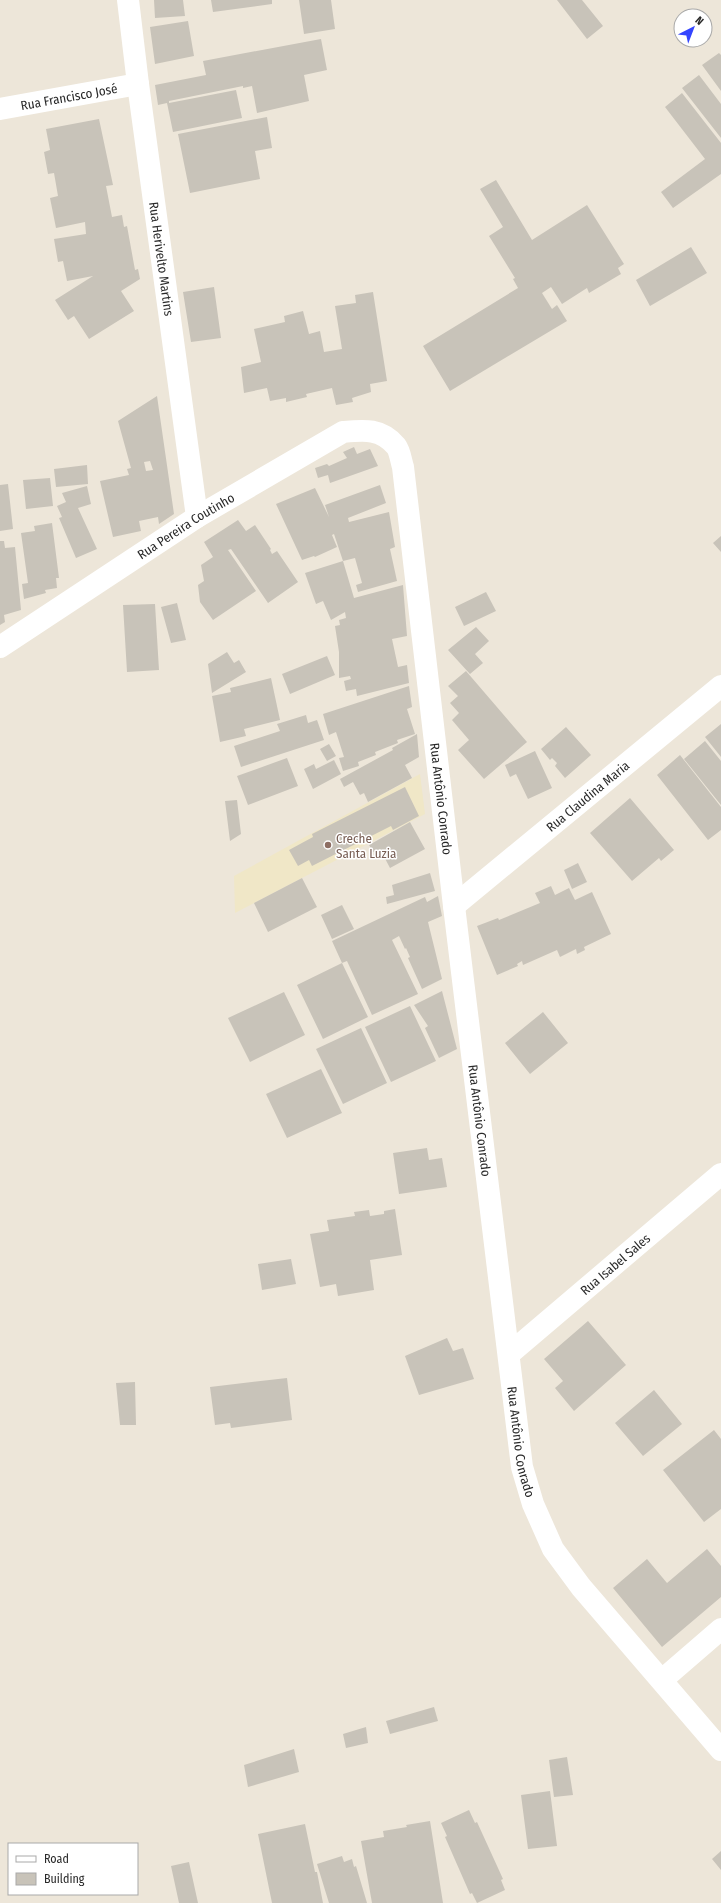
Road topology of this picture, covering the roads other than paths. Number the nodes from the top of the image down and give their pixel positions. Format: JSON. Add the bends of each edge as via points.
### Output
{"nodes":[{"id":1,"x":128,"y":0,"type":"edge"},
{"id":2,"x":138,"y":84,"type":"junction"},
{"id":3,"x":0,"y":109,"type":"edge"},
{"id":4,"x":381,"y":434,"type":"joint"},
{"id":5,"x":197,"y":517,"type":"junction"},
{"id":6,"x":0,"y":647,"type":"edge"},
{"id":7,"x":721,"y":686,"type":"edge"},
{"id":8,"x":454,"y":906,"type":"junction"},
{"id":9,"x":721,"y":1174,"type":"edge"},
{"id":10,"x":509,"y":1354,"type":"junction"},
{"id":11,"x":721,"y":1629,"type":"edge"},
{"id":12,"x":662,"y":1680,"type":"junction"},
{"id":13,"x":721,"y":1750,"type":"edge"}],
"edges":[{"from":1,"to":2,"type":"street","name":"Rua Herivelto Martins"},
{"from":2,"to":3,"type":"street","name":"Rua Francisco José"},
{"from":2,"to":5,"type":"street","name":"Rua Herivelto Martins"},
{"from":4,"to":5,"type":"street","name":"Rua Pereira Coutinho","via":[[365,430],[344,432]]},
{"from":4,"to":8,"type":"street","name":"Rua Antônio Conrado","via":[[396,447],[403,467]]},
{"from":5,"to":6,"type":"street","name":"Rua Pereira Coutinho"},
{"from":7,"to":8,"type":"street","name":"Rua Claudina Maria"},
{"from":8,"to":10,"type":"street","name":"Rua Antônio Conrado"},
{"from":9,"to":10,"type":"street","name":"Rua Isabel Sales"},
{"from":10,"to":12,"type":"street","name":"Rua Antônio Conrado","via":[[522,1467],[533,1504],[553,1549],[581,1588]]},
{"from":11,"to":12,"type":"street"},
{"from":12,"to":13,"type":"street","name":"Rua Antônio Conrado"}]}
